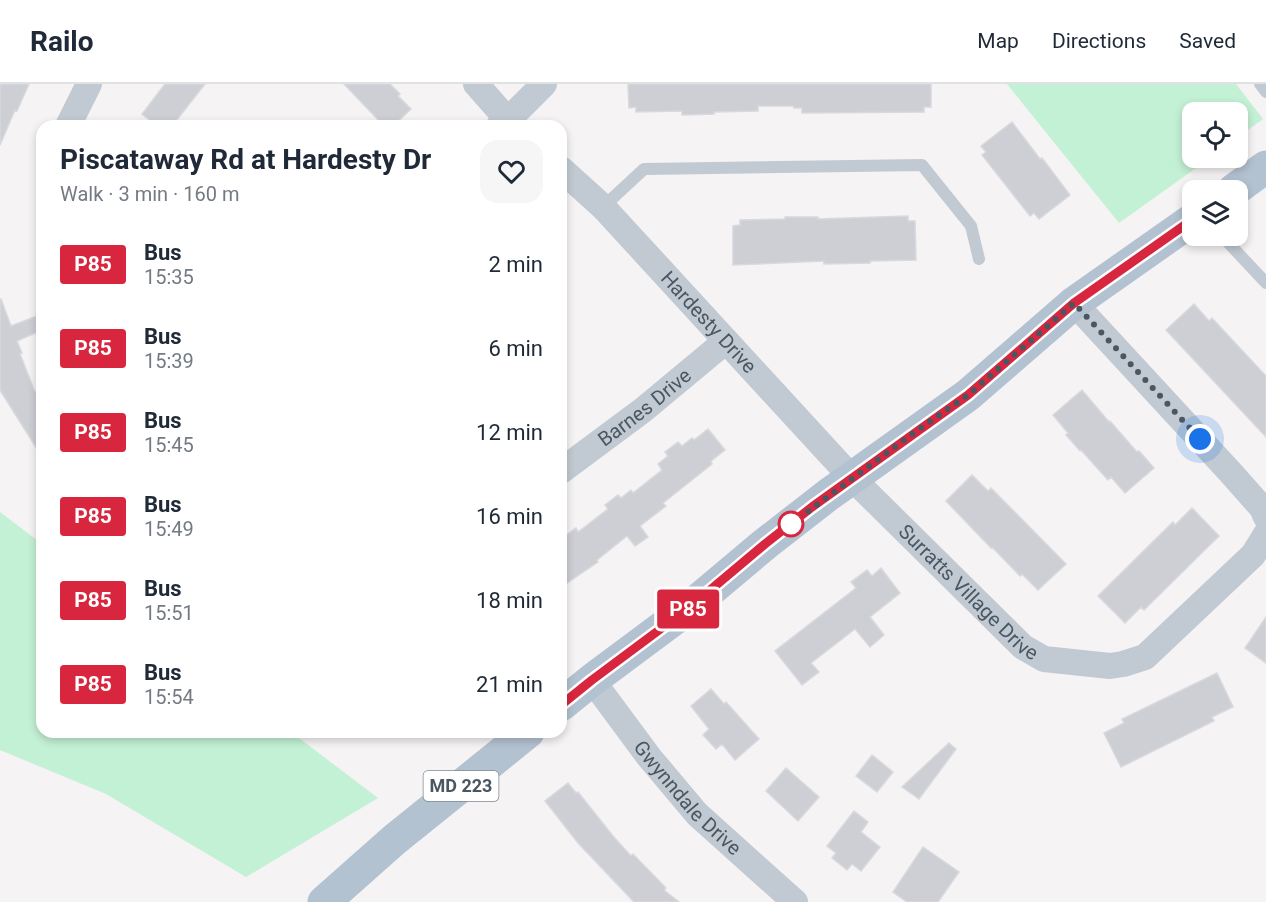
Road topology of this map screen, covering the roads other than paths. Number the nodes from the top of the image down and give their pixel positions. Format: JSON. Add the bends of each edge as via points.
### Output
{"nodes":[{"id":1,"x":88,"y":84,"type":"edge"},
{"id":2,"x":476,"y":84,"type":"edge"},
{"id":3,"x":544,"y":84,"type":"edge"},
{"id":4,"x":1260,"y":84,"type":"edge"},
{"id":5,"x":1266,"y":92,"type":"edge"},
{"id":6,"x":71,"y":120,"type":"edge"},
{"id":7,"x":504,"y":120,"type":"edge"},
{"id":8,"x":511,"y":120,"type":"edge"},
{"id":9,"x":1266,"y":167,"type":"edge"},
{"id":10,"x":567,"y":174,"type":"edge"},
{"id":11,"x":1248,"y":180,"type":"edge"},
{"id":12,"x":603,"y":207,"type":"junction"},
{"id":13,"x":1182,"y":227,"type":"edge"},
{"id":14,"x":1231,"y":246,"type":"edge"},
{"id":15,"x":979,"y":259,"type":"dead end"},
{"id":16,"x":1266,"y":283,"type":"edge"},
{"id":17,"x":1074,"y":303,"type":"junction"},
{"id":18,"x":726,"y":341,"type":"junction"},
{"id":19,"x":567,"y":467,"type":"edge"},
{"id":20,"x":853,"y":479,"type":"junction"},
{"id":21,"x":1266,"y":517,"type":"edge"},
{"id":22,"x":1266,"y":534,"type":"edge"},
{"id":23,"x":592,"y":680,"type":"junction"},
{"id":24,"x":567,"y":700,"type":"edge"},
{"id":25,"x":521,"y":738,"type":"edge"},
{"id":26,"x":324,"y":902,"type":"edge"},
{"id":27,"x":795,"y":902,"type":"edge"}],
"edges":[{"from":1,"to":6,"type":"street"},
{"from":2,"to":7,"type":"street"},
{"from":3,"to":8,"type":"street"},
{"from":4,"to":5,"type":"lane"},
{"from":9,"to":11,"type":"main road"},
{"from":10,"to":12,"type":"street","name":"Hardesty Drive"},
{"from":12,"to":15,"type":"lane","via":[[644,169],[922,165],[971,226]]},
{"from":12,"to":18,"type":"street","name":"Hardesty Drive"},
{"from":13,"to":17,"type":"main road"},
{"from":14,"to":16,"type":"lane"},
{"from":17,"to":20,"type":"main road","via":[[968,395]]},
{"from":17,"to":21,"type":"street","via":[[1231,473]]},
{"from":18,"to":19,"type":"street","name":"Barnes Drive"},
{"from":18,"to":20,"type":"street","name":"Hardesty Drive"},
{"from":20,"to":22,"type":"street","name":"Surratts Village Drive","via":[[1023,647],[1044,659],[1110,666],[1145,657],[1253,555]]},
{"from":20,"to":23,"type":"main road"},
{"from":23,"to":24,"type":"main road"},
{"from":23,"to":27,"type":"street","name":"Gwynndale Drive","via":[[697,814]]},
{"from":25,"to":26,"type":"main road","number":"MD 223"}]}
